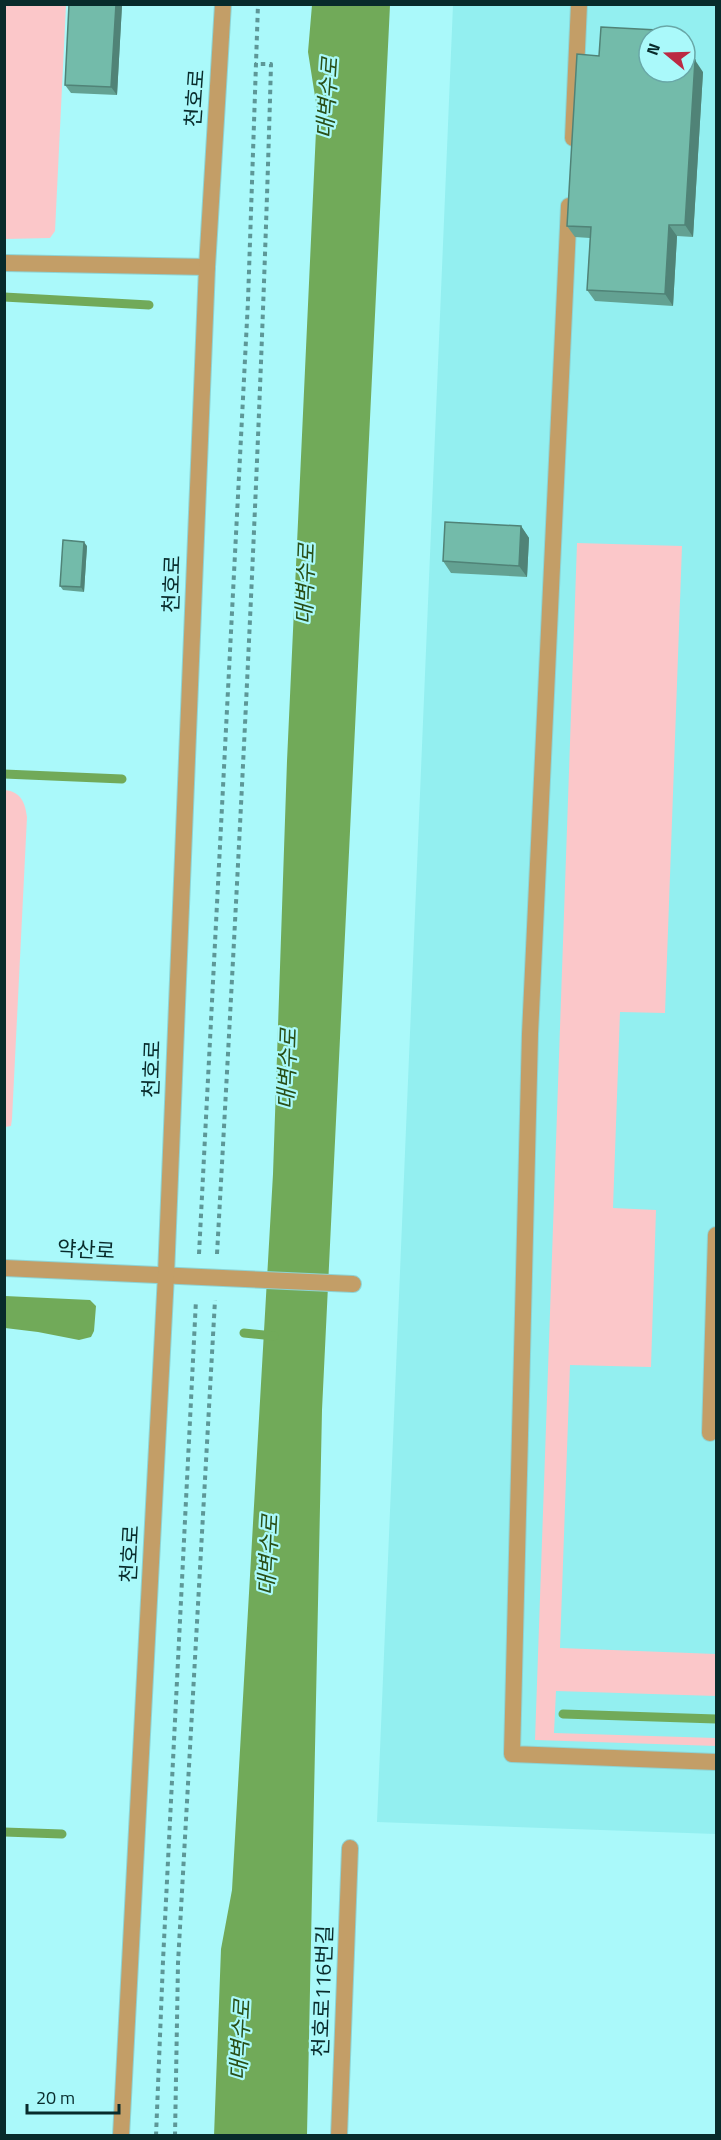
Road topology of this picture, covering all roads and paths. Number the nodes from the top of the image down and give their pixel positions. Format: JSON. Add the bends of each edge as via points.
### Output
{"nodes":[{"id":1,"x":223,"y":4,"type":"edge"},
{"id":2,"x":258,"y":4,"type":"edge"},
{"id":3,"x":579,"y":4,"type":"edge"},
{"id":4,"x":255,"y":64,"type":"junction"},
{"id":5,"x":572,"y":148,"type":"edge"},
{"id":6,"x":570,"y":184,"type":"edge"},
{"id":7,"x":4,"y":263,"type":"edge"},
{"id":8,"x":207,"y":267,"type":"junction"},
{"id":9,"x":717,"y":1235,"type":"edge"},
{"id":10,"x":4,"y":1268,"type":"edge"},
{"id":11,"x":166,"y":1275,"type":"junction"},
{"id":12,"x":198,"y":1277,"type":"junction"},
{"id":13,"x":220,"y":1279,"type":"junction"},
{"id":14,"x":353,"y":1284,"type":"dead end"},
{"id":15,"x":710,"y":1433,"type":"dead end"},
{"id":16,"x":717,"y":1762,"type":"edge"},
{"id":17,"x":350,"y":1848,"type":"dead end"},
{"id":18,"x":121,"y":2136,"type":"edge"},
{"id":19,"x":156,"y":2136,"type":"edge"},
{"id":20,"x":175,"y":2136,"type":"edge"},
{"id":21,"x":339,"y":2136,"type":"edge"}],
"edges":[{"from":1,"to":8,"type":"street","name":"천호로"},
{"from":2,"to":4,"type":"path"},
{"from":3,"to":5,"type":"street"},
{"from":4,"to":12,"type":"path","via":[[248,301]]},
{"from":4,"to":13,"type":"path","via":[[271,64],[266,260]]},
{"from":6,"to":16,"type":"street","via":[[530,1034],[512,1754]]},
{"from":7,"to":8,"type":"street"},
{"from":8,"to":11,"type":"street","name":"천호로"},
{"from":9,"to":15,"type":"street"},
{"from":10,"to":11,"type":"street","name":"약산로"},
{"from":11,"to":12,"type":"street","name":"약산로"},
{"from":11,"to":18,"type":"street","name":"천호로"},
{"from":12,"to":13,"type":"street","name":"약산로"},
{"from":12,"to":19,"type":"path"},
{"from":13,"to":14,"type":"street","name":"약산로"},
{"from":13,"to":20,"type":"path","via":[[178,1963]]},
{"from":17,"to":21,"type":"street","name":"천호로116번길"}]}
